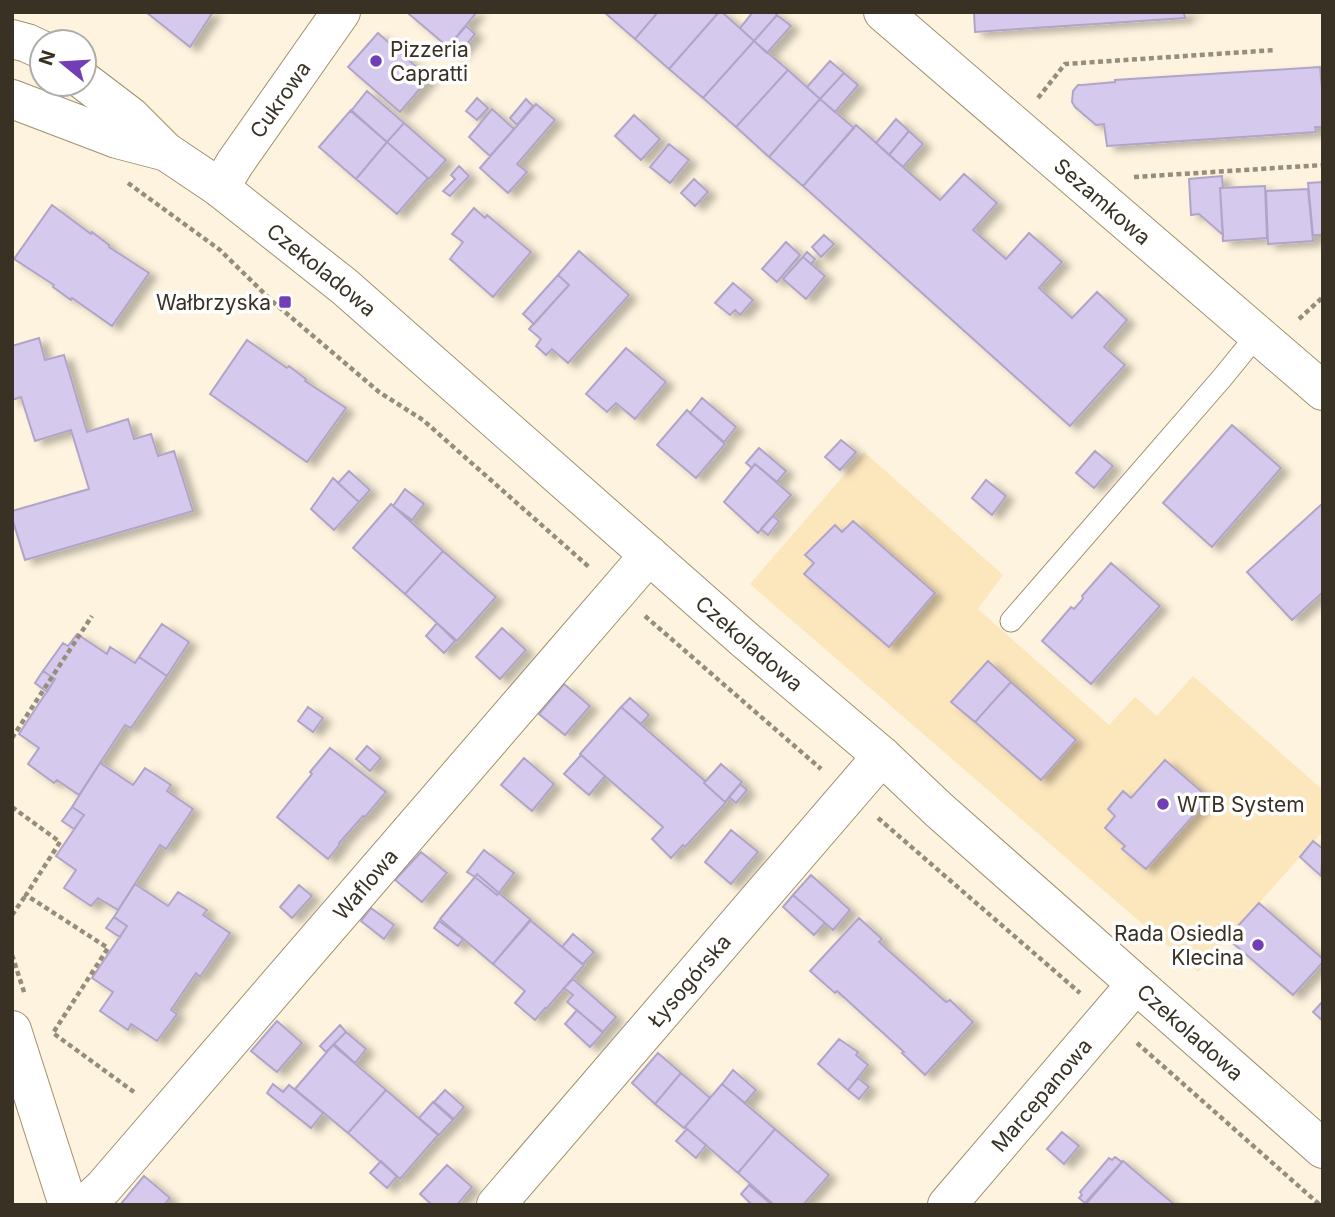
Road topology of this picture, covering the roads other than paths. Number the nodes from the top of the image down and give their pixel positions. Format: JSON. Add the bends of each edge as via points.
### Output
{"nodes":[{"id":1,"x":341,"y":12,"type":"edge"},
{"id":2,"x":883,"y":12,"type":"edge"},
{"id":3,"x":98,"y":92,"type":"edge"},
{"id":4,"x":12,"y":99,"type":"edge"},
{"id":5,"x":165,"y":151,"type":"junction"},
{"id":6,"x":220,"y":188,"type":"junction"},
{"id":7,"x":1257,"y":335,"type":"junction"},
{"id":8,"x":1323,"y":391,"type":"edge"},
{"id":9,"x":649,"y":555,"type":"junction"},
{"id":10,"x":1011,"y":621,"type":"dead end"},
{"id":11,"x":882,"y":756,"type":"junction"},
{"id":12,"x":1136,"y":984,"type":"junction"},
{"id":13,"x":12,"y":1030,"type":"edge"},
{"id":14,"x":1323,"y":1149,"type":"edge"},
{"id":15,"x":68,"y":1205,"type":"edge"},
{"id":16,"x":76,"y":1205,"type":"edge"},
{"id":17,"x":496,"y":1205,"type":"edge"},
{"id":18,"x":947,"y":1205,"type":"edge"}],
"edges":[{"from":1,"to":6,"type":"street","name":"Cukrowa"},
{"from":2,"to":7,"type":"street","name":"Sezamkowa"},
{"from":3,"to":5,"type":"street","name":"Czekoladowa"},
{"from":4,"to":5,"type":"street","name":"Czekoladowa","via":[[117,139]]},
{"from":5,"to":6,"type":"street","name":"Czekoladowa"},
{"from":6,"to":9,"type":"street","name":"Czekoladowa","via":[[345,287]]},
{"from":7,"to":8,"type":"street","name":"Sezamkowa"},
{"from":7,"to":10,"type":"lane"},
{"from":9,"to":11,"type":"street","name":"Czekoladowa"},
{"from":9,"to":16,"type":"street","name":"Waflowa","via":[[103,1188]]},
{"from":11,"to":12,"type":"street","name":"Czekoladowa"},
{"from":11,"to":17,"type":"street","name":"Łysogórska"},
{"from":12,"to":14,"type":"street","name":"Czekoladowa"},
{"from":12,"to":18,"type":"street","name":"Marcepanowa"},
{"from":13,"to":15,"type":"street"}]}
